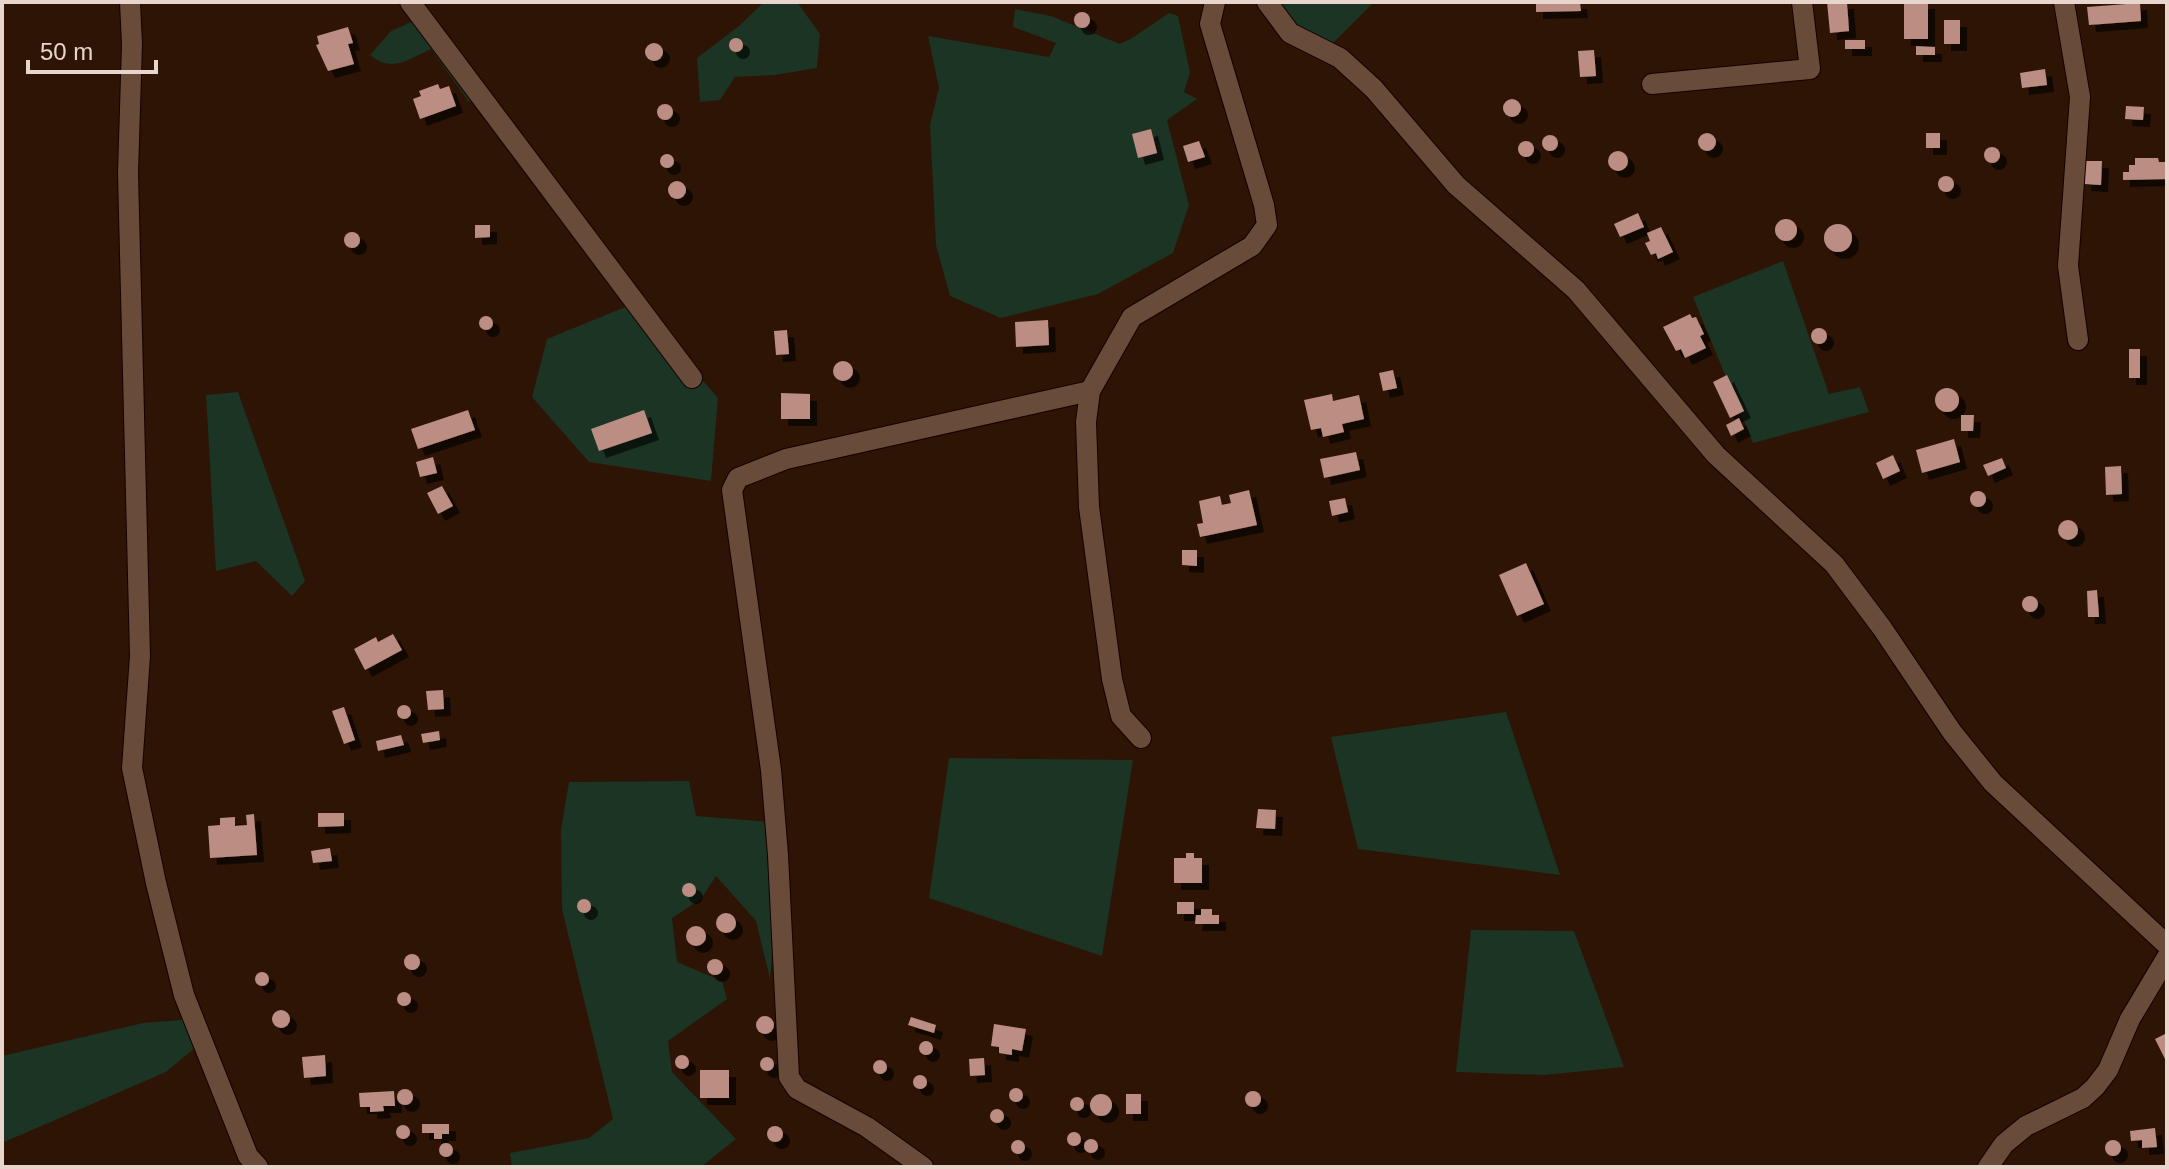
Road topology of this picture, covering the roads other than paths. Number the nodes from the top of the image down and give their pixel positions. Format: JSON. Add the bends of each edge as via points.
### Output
{"nodes":[{"id":1,"x":130,"y":2,"type":"edge"},
{"id":2,"x":410,"y":2,"type":"edge"},
{"id":3,"x":1215,"y":2,"type":"edge"},
{"id":4,"x":1267,"y":2,"type":"edge"},
{"id":5,"x":1802,"y":2,"type":"edge"},
{"id":6,"x":2064,"y":2,"type":"edge"},
{"id":7,"x":1652,"y":84,"type":"dead end"},
{"id":8,"x":2078,"y":340,"type":"dead end"},
{"id":9,"x":692,"y":378,"type":"dead end"},
{"id":10,"x":1090,"y":391,"type":"junction"},
{"id":11,"x":1141,"y":738,"type":"dead end"},
{"id":12,"x":2167,"y":945,"type":"edge"},
{"id":13,"x":2167,"y":957,"type":"edge"},
{"id":14,"x":258,"y":1167,"type":"edge"},
{"id":15,"x":923,"y":1167,"type":"edge"},
{"id":16,"x":1988,"y":1167,"type":"edge"}],
"edges":[{"from":1,"to":14,"type":"street","via":[[128,173],[140,656],[132,768],[184,995],[248,1156]]},
{"from":2,"to":9,"type":"street"},
{"from":3,"to":10,"type":"street","via":[[1210,24],[1267,225],[1252,246],[1132,317]]},
{"from":4,"to":12,"type":"street","via":[[1290,33],[1340,58],[1374,89],[1456,185],[1576,290],[1716,455],[1834,564],[1993,783]]},
{"from":5,"to":7,"type":"street","via":[[1810,69]]},
{"from":6,"to":8,"type":"street","via":[[2080,97],[2068,266]]},
{"from":10,"to":11,"type":"street","via":[[1089,507],[1112,679],[1121,716]]},
{"from":10,"to":15,"type":"street","via":[[786,459],[738,478],[732,490],[771,770],[789,1077],[797,1089],[867,1127]]},
{"from":13,"to":16,"type":"street","via":[[2095,1087],[2026,1126]]}]}
